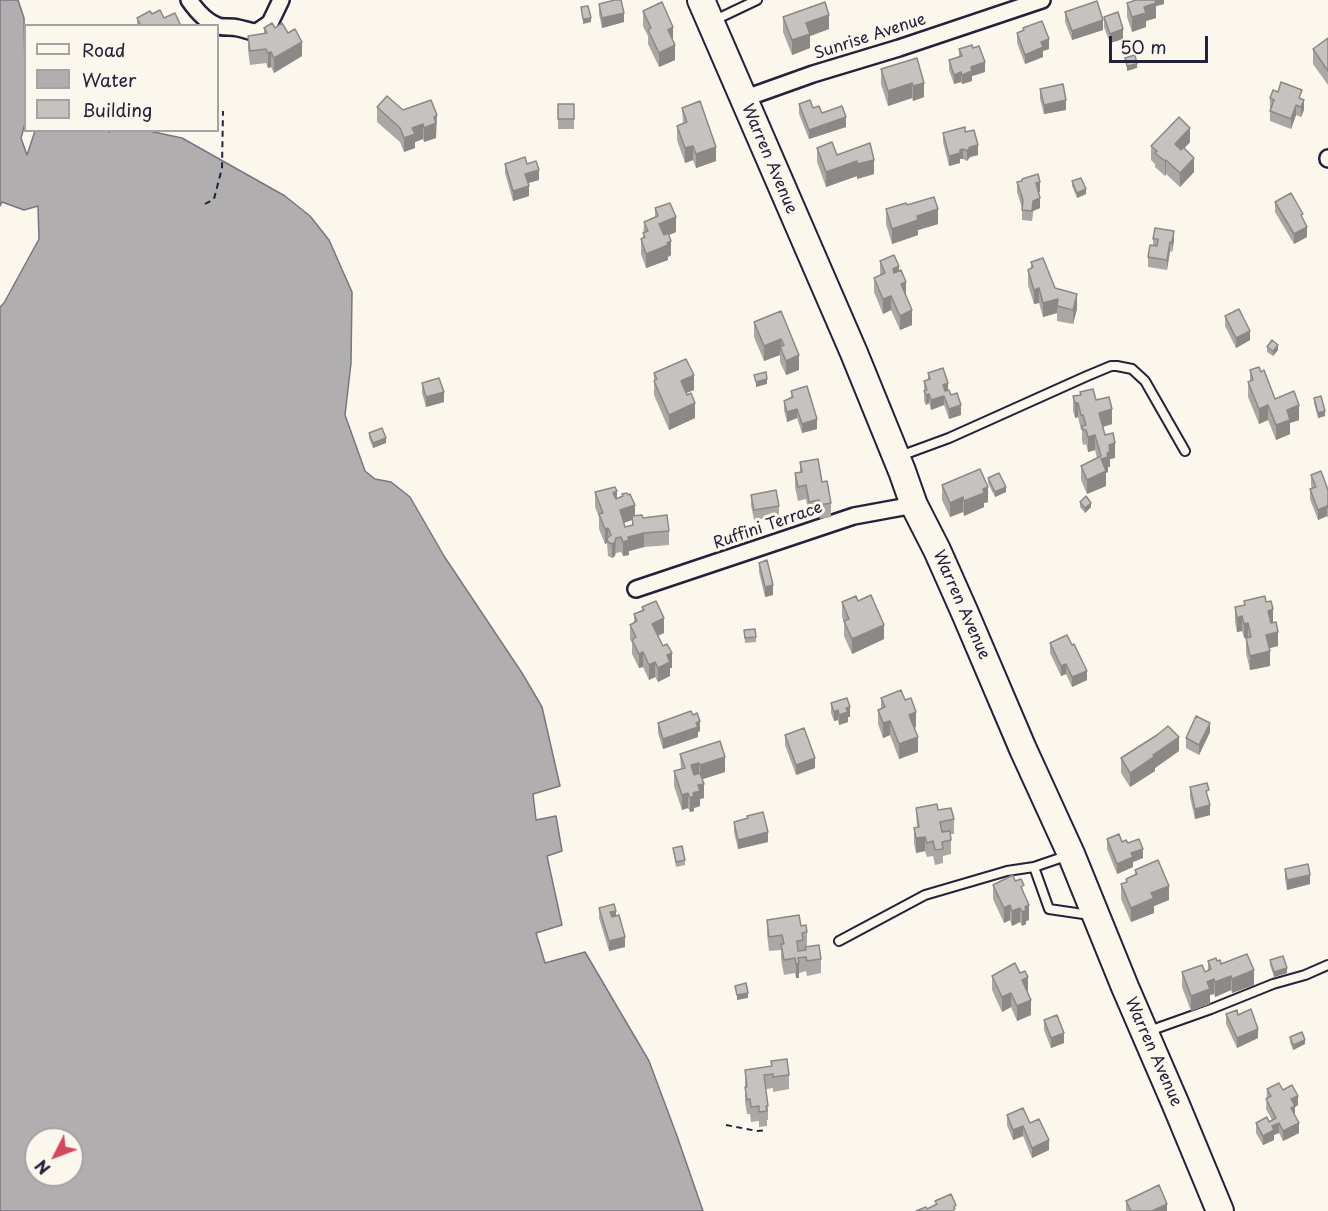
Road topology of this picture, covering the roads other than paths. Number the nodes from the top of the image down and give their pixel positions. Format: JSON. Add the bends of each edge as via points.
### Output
{"nodes":[{"id":1,"x":189,"y":0,"type":"edge"},
{"id":2,"x":280,"y":0,"type":"edge"},
{"id":3,"x":757,"y":0,"type":"edge"},
{"id":4,"x":1042,"y":0,"type":"edge"},
{"id":5,"x":705,"y":11,"type":"edge"},
{"id":6,"x":214,"y":24,"type":"edge"},
{"id":7,"x":219,"y":26,"type":"edge"},
{"id":8,"x":744,"y":99,"type":"junction"},
{"id":9,"x":1185,"y":451,"type":"dead end"},
{"id":10,"x":896,"y":457,"type":"junction"},
{"id":11,"x":914,"y":505,"type":"junction"},
{"id":12,"x":636,"y":589,"type":"dead end"},
{"id":13,"x":1071,"y":854,"type":"junction"},
{"id":14,"x":1034,"y":867,"type":"junction"},
{"id":15,"x":1096,"y":916,"type":"junction"},
{"id":16,"x":839,"y":941,"type":"dead end"},
{"id":17,"x":1328,"y":965,"type":"edge"},
{"id":18,"x":1145,"y":1032,"type":"junction"},
{"id":19,"x":1220,"y":1211,"type":"edge"}],
"edges":[{"from":1,"to":6,"type":"street"},
{"from":2,"to":7,"type":"street","via":[[270,23],[256,32]]},
{"from":3,"to":5,"type":"lane"},
{"from":4,"to":8,"type":"street","name":"Sunrise Avenue"},
{"from":5,"to":8,"type":"main road","name":"Warren Avenue"},
{"from":8,"to":10,"type":"main road","name":"Warren Avenue"},
{"from":9,"to":10,"type":"lane","via":[[1145,381],[1132,369],[1117,366],[1093,373],[970,430]]},
{"from":10,"to":11,"type":"main road","name":"Warren Avenue"},
{"from":11,"to":12,"type":"street","name":"Ruffini Terrace","via":[[854,516]]},
{"from":11,"to":13,"type":"main road","name":"Warren Avenue"},
{"from":13,"to":14,"type":"lane"},
{"from":13,"to":15,"type":"main road","name":"Warren Avenue"},
{"from":14,"to":15,"type":"lane","via":[[1049,909]]},
{"from":14,"to":16,"type":"lane","via":[[925,895]]},
{"from":15,"to":18,"type":"main road","name":"Warren Avenue"},
{"from":17,"to":18,"type":"lane"},
{"from":18,"to":19,"type":"main road","name":"Warren Avenue"}]}
